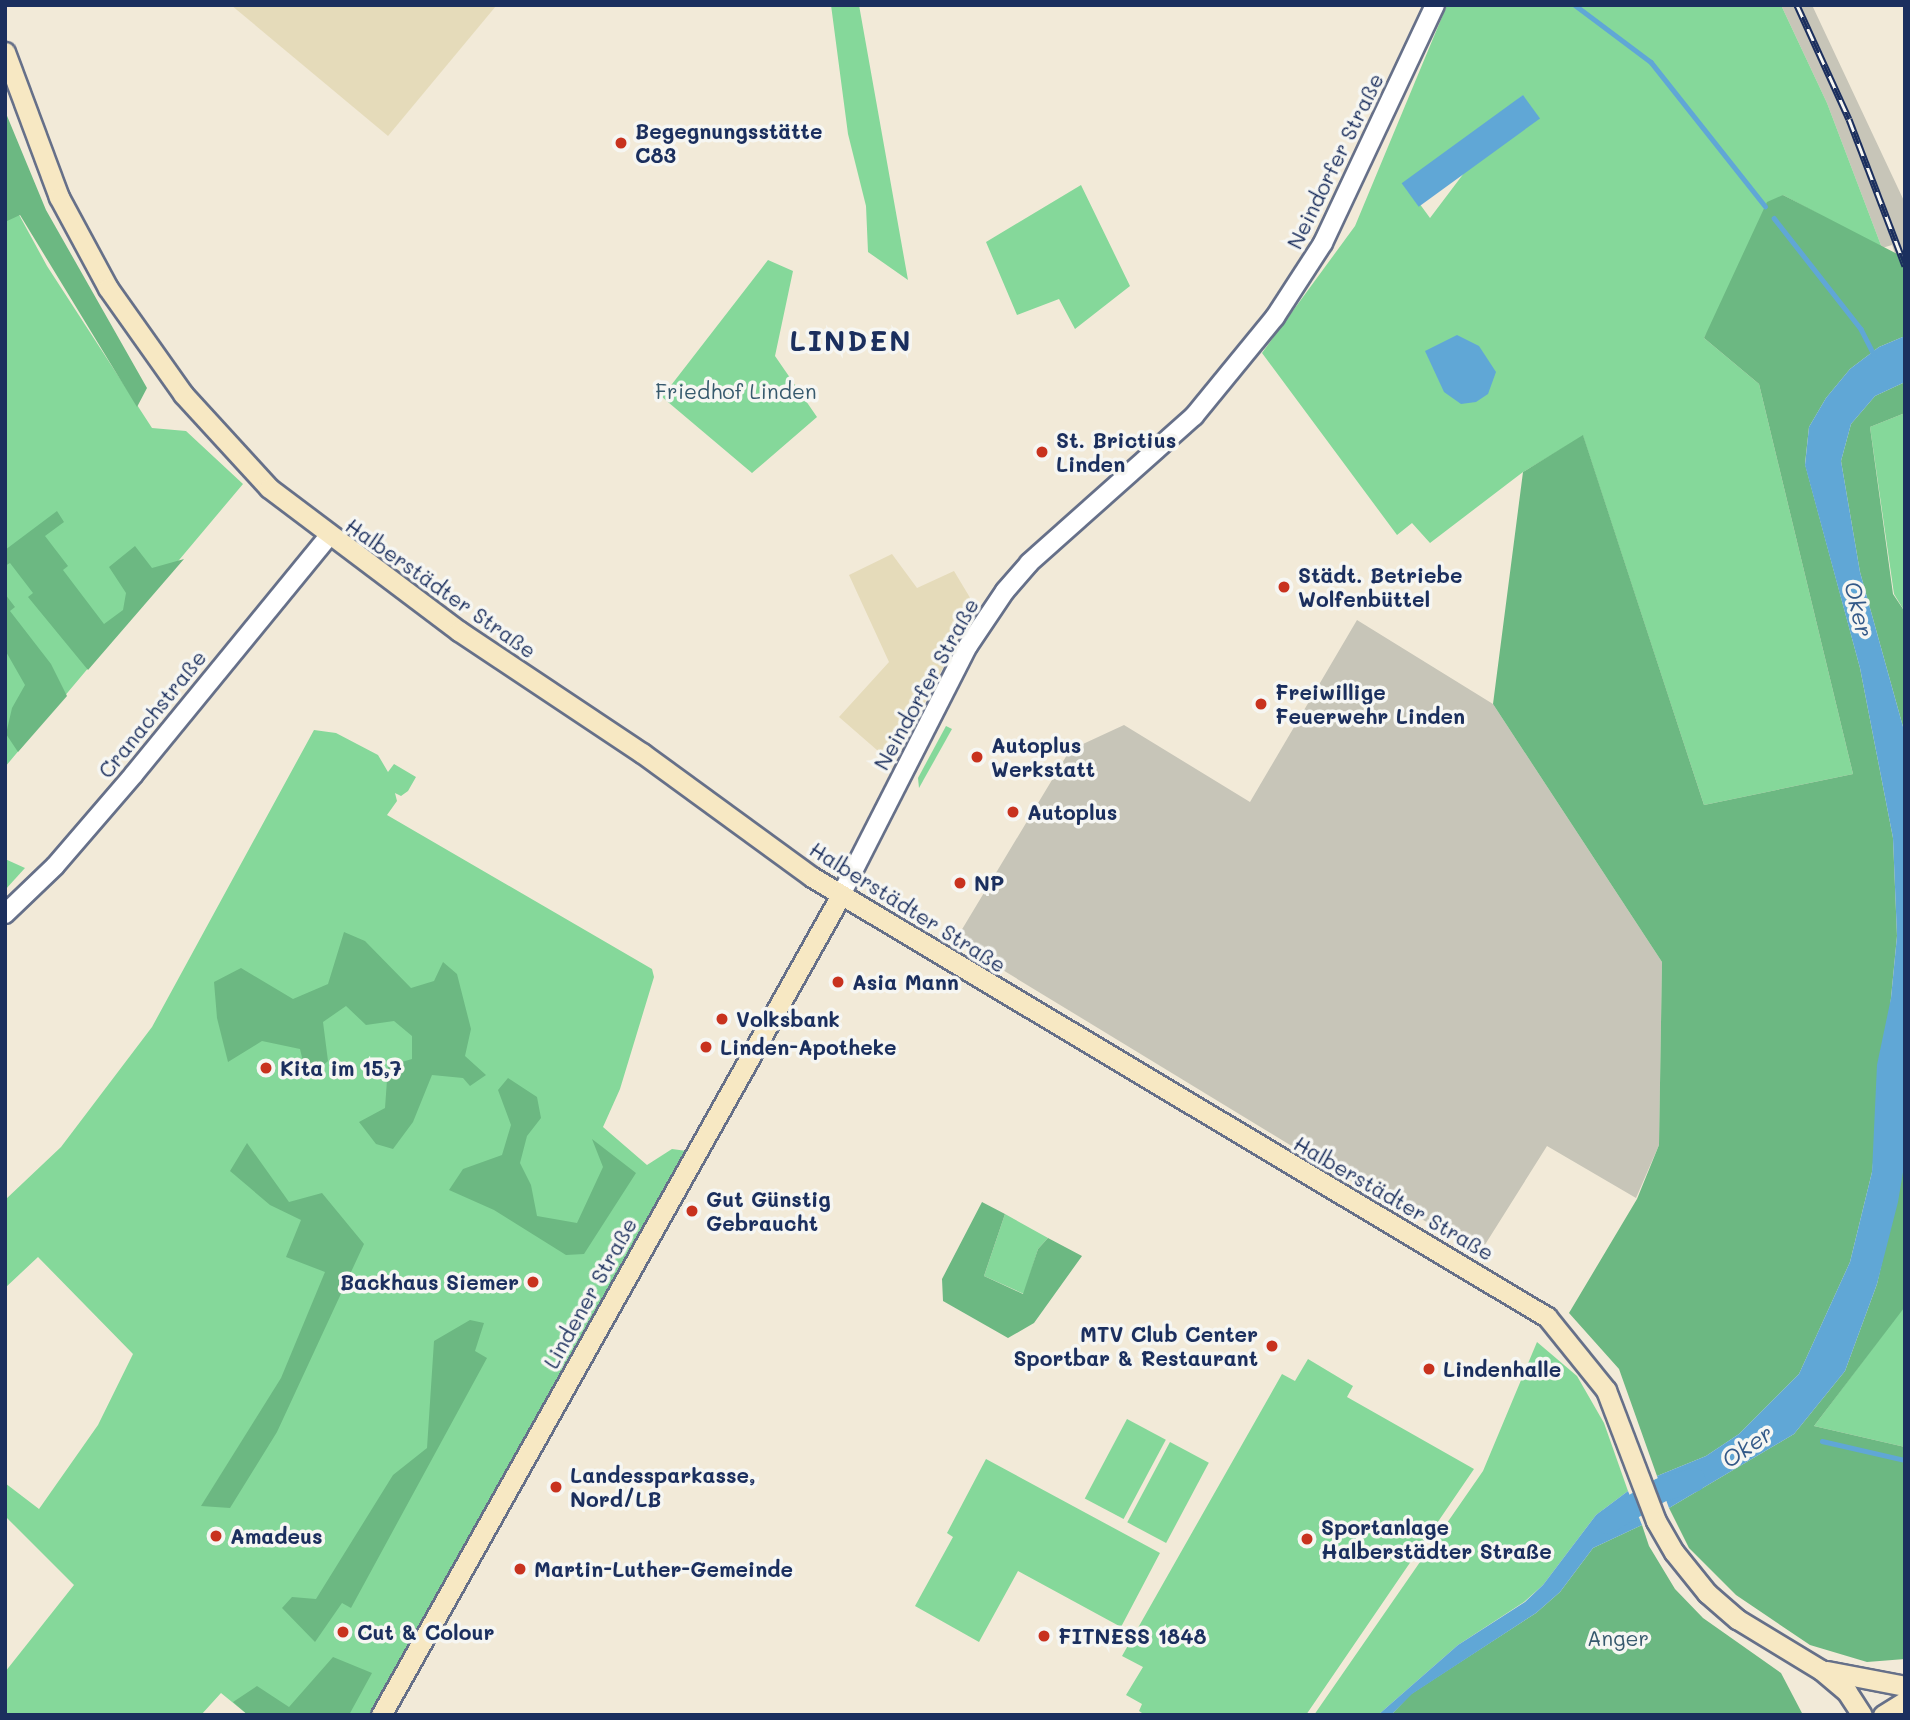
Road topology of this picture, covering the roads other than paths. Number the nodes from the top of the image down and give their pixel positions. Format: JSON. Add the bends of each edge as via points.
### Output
{"nodes":[{"id":1,"x":1435,"y":5,"type":"edge"},
{"id":2,"x":5,"y":52,"type":"edge"},
{"id":3,"x":329,"y":537,"type":"junction"},
{"id":4,"x":841,"y":895,"type":"junction"},
{"id":5,"x":5,"y":914,"type":"edge"},
{"id":6,"x":1821,"y":1670,"type":"junction"},
{"id":7,"x":1905,"y":1686,"type":"edge"},
{"id":8,"x":1905,"y":1701,"type":"edge"},
{"id":9,"x":382,"y":1715,"type":"edge"},
{"id":10,"x":1862,"y":1715,"type":"edge"},
{"id":11,"x":1883,"y":1715,"type":"edge"}],
"edges":[{"from":1,"to":4,"type":"street","name":"Neindorfer Straße","via":[[1324,243],[1275,317],[1194,416],[1029,563],[1004,591],[968,646]]},
{"from":2,"to":3,"type":"main road","name":"Halberstädter Straße","via":[[60,197],[119,306],[159,364],[232,452]]},
{"from":3,"to":4,"type":"main road","name":"Halberstädter Straße"},
{"from":3,"to":5,"type":"street","name":"Cranachstraße","via":[[55,866]]},
{"from":4,"to":6,"type":"main road","name":"Halberstädter Straße","via":[[1518,1296],[1564,1333],[1605,1390],[1656,1521],[1707,1593],[1737,1619]]},
{"from":4,"to":9,"type":"main road","name":"Lindener Straße"},
{"from":6,"to":7,"type":"main road"},
{"from":6,"to":10,"type":"main road","name":"Halberstädter Straße"},
{"from":8,"to":11,"type":"main road"}]}
